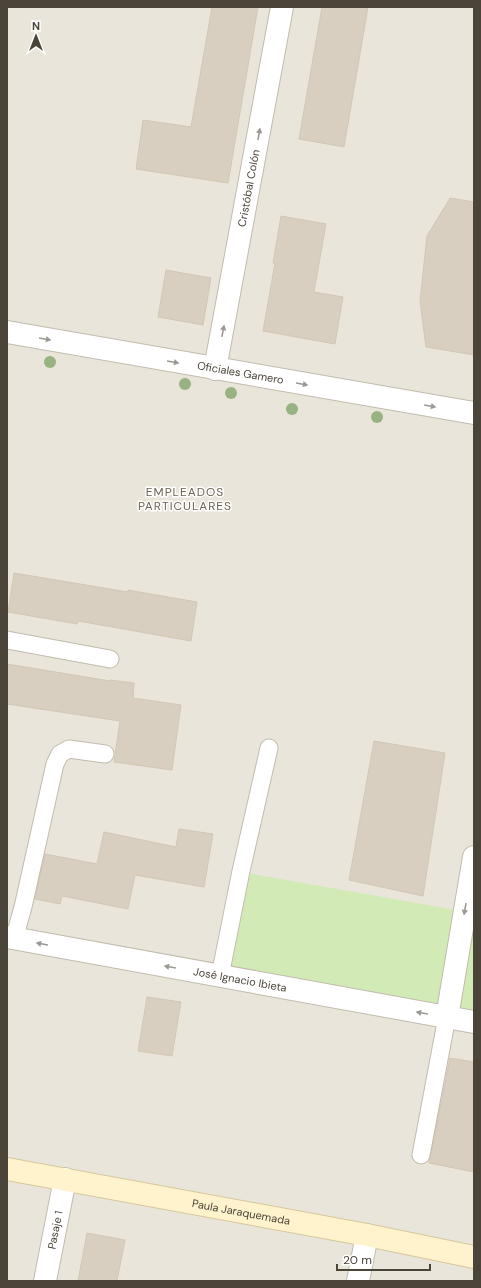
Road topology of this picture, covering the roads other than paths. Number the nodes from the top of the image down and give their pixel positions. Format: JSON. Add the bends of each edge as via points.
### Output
{"nodes":[{"id":1,"x":282,"y":7,"type":"edge"},
{"id":2,"x":7,"y":332,"type":"edge"},
{"id":3,"x":215,"y":369,"type":"junction"},
{"id":4,"x":474,"y":413,"type":"edge"},
{"id":5,"x":7,"y":640,"type":"edge"},
{"id":6,"x":110,"y":659,"type":"dead end"},
{"id":7,"x":269,"y":748,"type":"dead end"},
{"id":8,"x":105,"y":754,"type":"dead end"},
{"id":9,"x":474,"y":857,"type":"edge"},
{"id":10,"x":11,"y":938,"type":"edge"},
{"id":11,"x":220,"y":976,"type":"junction"},
{"id":12,"x":447,"y":1017,"type":"junction"},
{"id":13,"x":474,"y":1022,"type":"edge"},
{"id":14,"x":421,"y":1155,"type":"dead end"},
{"id":15,"x":7,"y":1169,"type":"edge"},
{"id":16,"x":65,"y":1179,"type":"junction"},
{"id":17,"x":367,"y":1235,"type":"junction"},
{"id":18,"x":474,"y":1257,"type":"edge"},
{"id":19,"x":46,"y":1281,"type":"edge"},
{"id":20,"x":358,"y":1281,"type":"edge"}],
"edges":[{"from":3,"to":1,"type":"street","name":"Cristóbal Colón","one_way":true},
{"from":2,"to":3,"type":"street","name":"Oficiales Gamero","one_way":true},
{"from":3,"to":4,"type":"street","name":"Oficiales Gamero","one_way":true},
{"from":5,"to":6,"type":"lane"},
{"from":7,"to":11,"type":"lane"},
{"from":8,"to":10,"type":"lane","via":[[69,749],[60,754],[55,764],[23,907]]},
{"from":9,"to":12,"type":"street","one_way":true},
{"from":11,"to":10,"type":"street","name":"José Ignacio Ibieta","one_way":true},
{"from":12,"to":11,"type":"street","name":"José Ignacio Ibieta","one_way":true},
{"from":12,"to":13,"type":"street","name":"José Ignacio Ibieta"},
{"from":12,"to":14,"type":"lane"},
{"from":15,"to":16,"type":"street","name":"Paula Jaraquemada"},
{"from":16,"to":17,"type":"street","name":"Paula Jaraquemada"},
{"from":16,"to":19,"type":"street","name":"Pasaje 1"},
{"from":17,"to":18,"type":"street","name":"Paula Jaraquemada"},
{"from":17,"to":20,"type":"street"}]}
